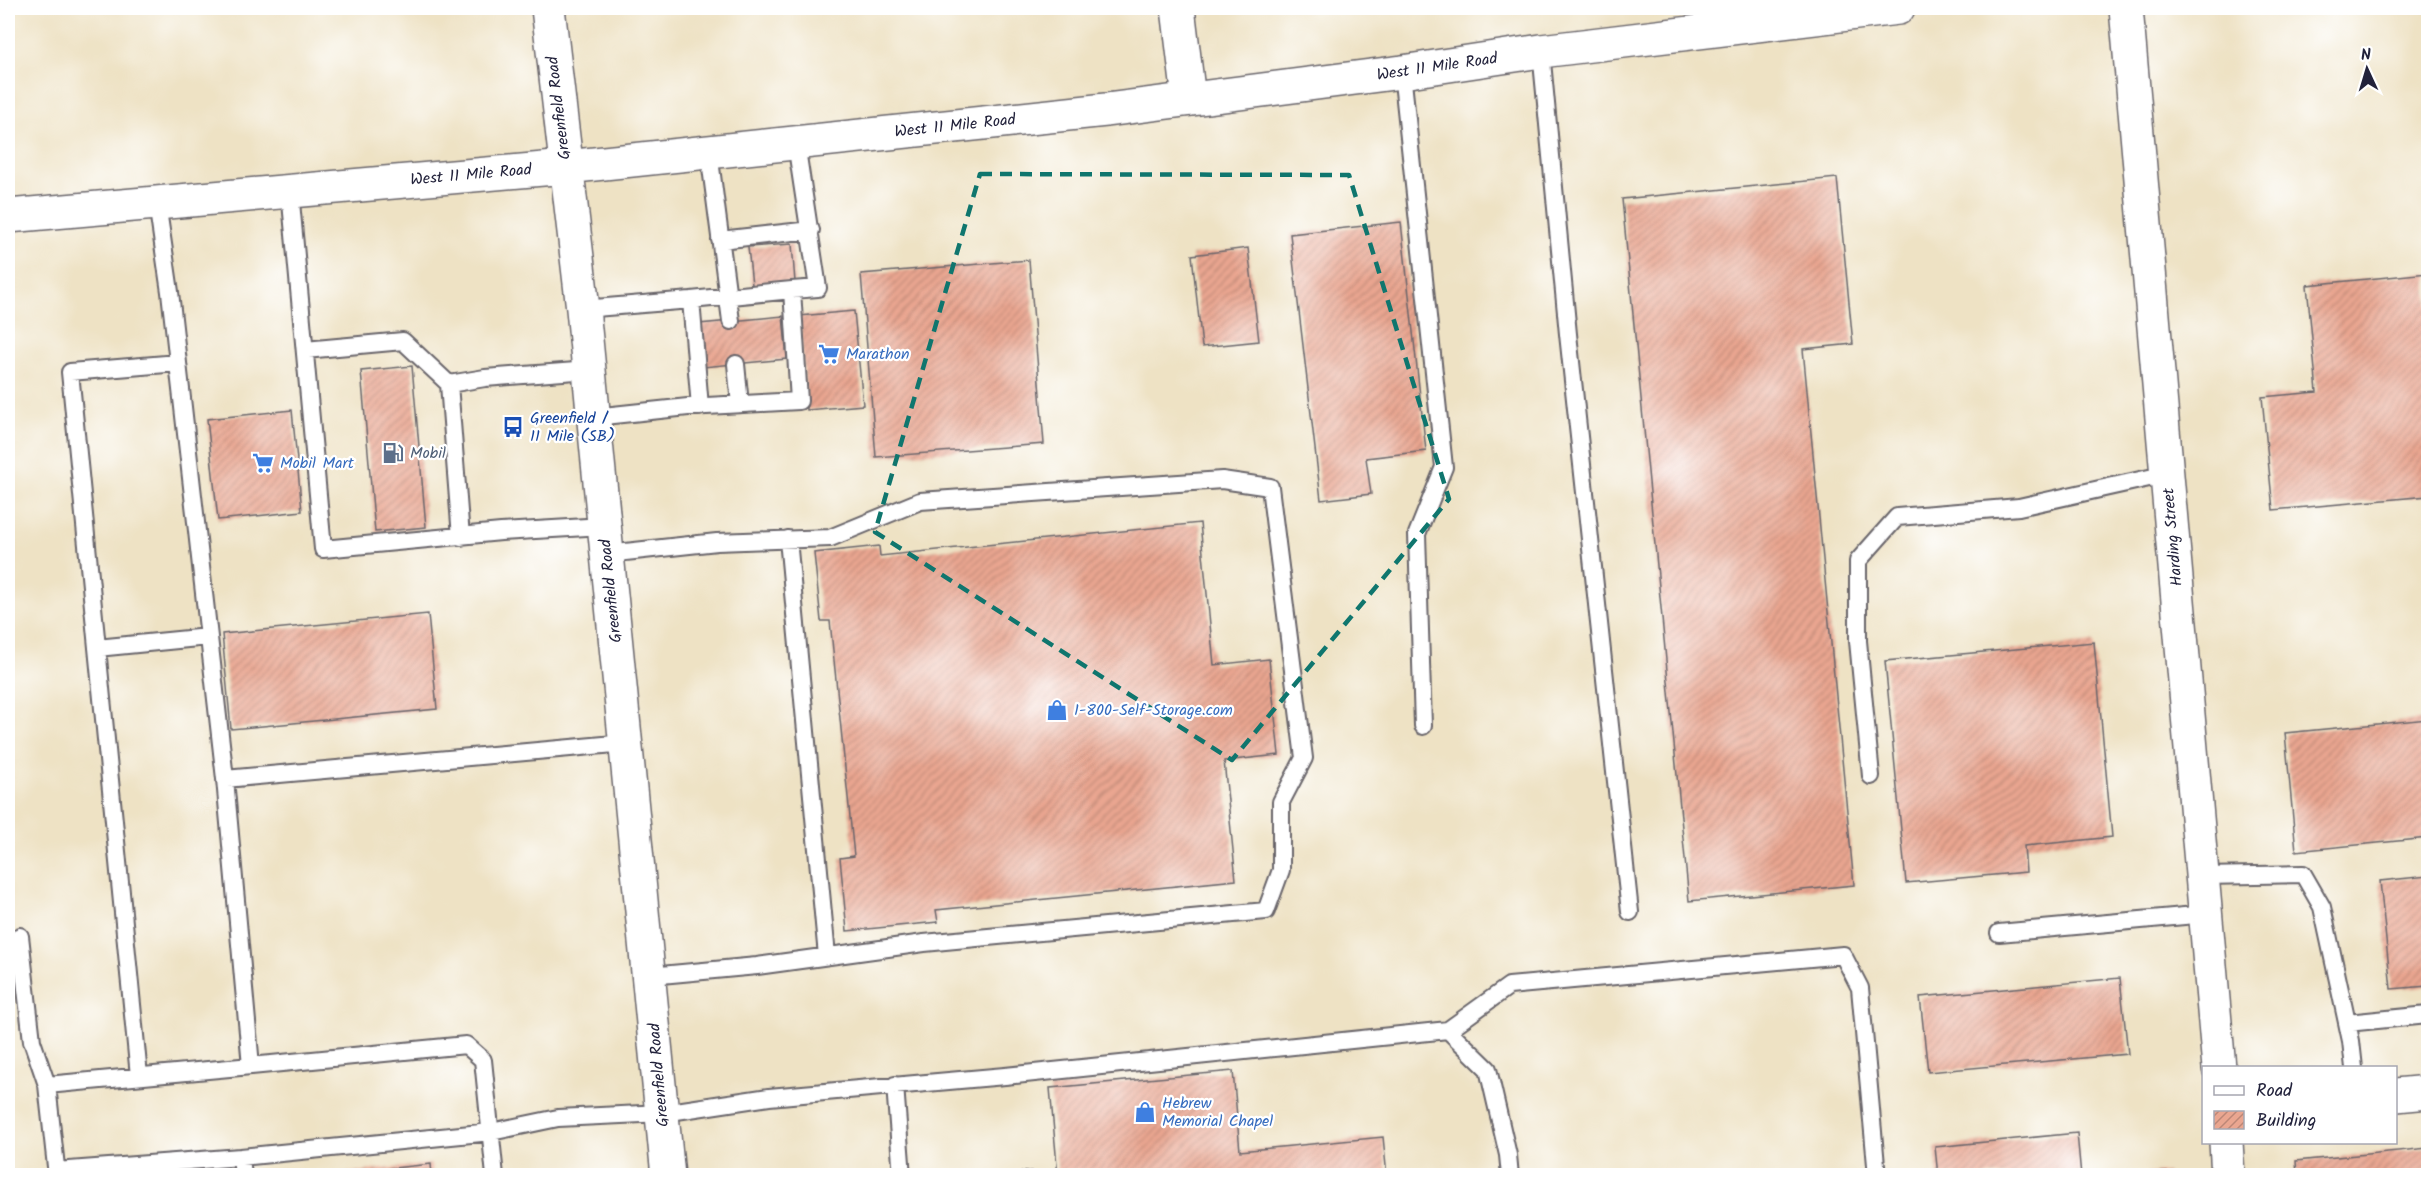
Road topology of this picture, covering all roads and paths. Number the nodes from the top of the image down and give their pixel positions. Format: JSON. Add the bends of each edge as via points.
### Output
{"nodes":[{"id":1,"x":548,"y":8,"type":"edge"},
{"id":2,"x":1178,"y":8,"type":"edge"},
{"id":3,"x":1898,"y":8,"type":"edge"},
{"id":4,"x":2126,"y":8,"type":"edge"},
{"id":5,"x":1796,"y":13,"type":"edge"},
{"id":6,"x":1541,"y":51,"type":"junction"},
{"id":7,"x":1402,"y":72,"type":"junction"},
{"id":8,"x":1189,"y":99,"type":"junction"},
{"id":9,"x":796,"y":143,"type":"junction"},
{"id":10,"x":710,"y":152,"type":"junction"},
{"id":11,"x":566,"y":167,"type":"junction"},
{"id":12,"x":290,"y":191,"type":"junction"},
{"id":13,"x":157,"y":203,"type":"junction"},
{"id":14,"x":8,"y":216,"type":"edge"},
{"id":15,"x":811,"y":230,"type":"junction"},
{"id":16,"x":720,"y":240,"type":"junction"},
{"id":17,"x":792,"y":290,"type":"junction"},
{"id":18,"x":729,"y":296,"type":"junction"},
{"id":19,"x":691,"y":300,"type":"junction"},
{"id":20,"x":583,"y":309,"type":"junction"},
{"id":21,"x":731,"y":321,"type":"dead end"},
{"id":22,"x":305,"y":350,"type":"junction"},
{"id":23,"x":178,"y":363,"type":"junction"},
{"id":24,"x":736,"y":364,"type":"dead end"},
{"id":25,"x":589,"y":370,"type":"junction"},
{"id":26,"x":448,"y":384,"type":"junction"},
{"id":27,"x":740,"y":404,"type":"junction"},
{"id":28,"x":700,"y":406,"type":"junction"},
{"id":29,"x":594,"y":417,"type":"junction"},
{"id":30,"x":2167,"y":474,"type":"junction"},
{"id":31,"x":461,"y":537,"type":"junction"},
{"id":32,"x":788,"y":539,"type":"junction"},
{"id":33,"x":606,"y":540,"type":"junction"},
{"id":34,"x":208,"y":637,"type":"junction"},
{"id":35,"x":97,"y":648,"type":"junction"},
{"id":36,"x":1423,"y":726,"type":"dead end"},
{"id":37,"x":626,"y":743,"type":"junction"},
{"id":38,"x":1871,"y":776,"type":"dead end"},
{"id":39,"x":225,"y":779,"type":"junction"},
{"id":40,"x":2203,"y":876,"type":"junction"},
{"id":41,"x":1630,"y":912,"type":"dead end"},
{"id":42,"x":2206,"y":914,"type":"junction"},
{"id":43,"x":1999,"y":933,"type":"dead end"},
{"id":44,"x":20,"y":936,"type":"dead end"},
{"id":45,"x":827,"y":956,"type":"junction"},
{"id":46,"x":650,"y":976,"type":"junction"},
{"id":47,"x":2428,"y":1016,"type":"edge"},
{"id":48,"x":2347,"y":1023,"type":"junction"},
{"id":49,"x":1448,"y":1030,"type":"junction"},
{"id":50,"x":251,"y":1066,"type":"junction"},
{"id":51,"x":2219,"y":1066,"type":"edge"},
{"id":52,"x":2354,"y":1066,"type":"edge"},
{"id":53,"x":139,"y":1077,"type":"junction"},
{"id":54,"x":47,"y":1085,"type":"junction"},
{"id":55,"x":895,"y":1085,"type":"junction"},
{"id":56,"x":2428,"y":1092,"type":"edge"},
{"id":57,"x":2397,"y":1095,"type":"edge"},
{"id":58,"x":663,"y":1113,"type":"junction"},
{"id":59,"x":491,"y":1132,"type":"junction"},
{"id":60,"x":2226,"y":1144,"type":"edge"},
{"id":61,"x":241,"y":1157,"type":"junction"},
{"id":62,"x":56,"y":1173,"type":"edge"},
{"id":63,"x":243,"y":1176,"type":"edge"},
{"id":64,"x":495,"y":1176,"type":"edge"},
{"id":65,"x":668,"y":1176,"type":"edge"},
{"id":66,"x":902,"y":1176,"type":"edge"},
{"id":67,"x":1510,"y":1176,"type":"edge"},
{"id":68,"x":1877,"y":1176,"type":"edge"},
{"id":69,"x":2228,"y":1176,"type":"edge"}],
"edges":[{"from":1,"to":11,"type":"main road","name":"Greenfield Road"},
{"from":2,"to":8,"type":"main road"},
{"from":3,"to":5,"type":"main road","name":"West 11 Mile Road"},
{"from":4,"to":30,"type":"main road","name":"Harding Street"},
{"from":5,"to":6,"type":"main road","name":"West 11 Mile Road"},
{"from":6,"to":7,"type":"main road","name":"West 11 Mile Road"},
{"from":6,"to":41,"type":"lane"},
{"from":7,"to":8,"type":"main road","name":"West 11 Mile Road"},
{"from":7,"to":36,"type":"lane","via":[[1444,466],[1417,534]]},
{"from":8,"to":9,"type":"main road","name":"West 11 Mile Road"},
{"from":9,"to":10,"type":"main road","name":"West 11 Mile Road"},
{"from":9,"to":15,"type":"lane"},
{"from":10,"to":11,"type":"main road","name":"West 11 Mile Road"},
{"from":10,"to":16,"type":"lane"},
{"from":11,"to":12,"type":"main road","name":"West 11 Mile Road"},
{"from":11,"to":20,"type":"main road","name":"Greenfield Road"},
{"from":12,"to":13,"type":"main road","name":"West 11 Mile Road"},
{"from":12,"to":22,"type":"lane"},
{"from":13,"to":14,"type":"main road","name":"West 11 Mile Road"},
{"from":13,"to":23,"type":"lane"},
{"from":15,"to":16,"type":"lane"},
{"from":15,"to":17,"type":"lane","via":[[818,288]]},
{"from":16,"to":18,"type":"lane"},
{"from":17,"to":18,"type":"lane"},
{"from":17,"to":27,"type":"lane","via":[[799,401]]},
{"from":18,"to":19,"type":"lane"},
{"from":18,"to":21,"type":"lane"},
{"from":19,"to":20,"type":"lane"},
{"from":19,"to":28,"type":"lane"},
{"from":20,"to":25,"type":"main road","name":"Greenfield Road"},
{"from":22,"to":26,"type":"lane","via":[[403,341]]},
{"from":22,"to":31,"type":"lane","via":[[323,549]]},
{"from":23,"to":34,"type":"lane"},
{"from":23,"to":35,"type":"lane","via":[[70,372]]},
{"from":24,"to":27,"type":"lane"},
{"from":25,"to":26,"type":"lane"},
{"from":25,"to":29,"type":"main road","name":"Greenfield Road"},
{"from":26,"to":31,"type":"lane"},
{"from":27,"to":28,"type":"lane"},
{"from":28,"to":29,"type":"lane"},
{"from":29,"to":33,"type":"main road","name":"Greenfield Road"},
{"from":30,"to":38,"type":"lane","via":[[2019,507],[1897,517],[1858,561],[1858,641]]},
{"from":30,"to":40,"type":"main road","name":"Harding Street"},
{"from":31,"to":33,"type":"lane"},
{"from":32,"to":33,"type":"lane"},
{"from":32,"to":45,"type":"lane"},
{"from":32,"to":45,"type":"lane","via":[[831,538],[920,501],[1222,480],[1270,487],[1304,758],[1281,801],[1281,870],[1266,911],[924,943]]},
{"from":33,"to":37,"type":"main road","name":"Greenfield Road"},
{"from":34,"to":35,"type":"lane"},
{"from":34,"to":39,"type":"lane"},
{"from":35,"to":53,"type":"lane"},
{"from":37,"to":39,"type":"lane"},
{"from":37,"to":46,"type":"main road","name":"Greenfield Road"},
{"from":39,"to":50,"type":"lane"},
{"from":40,"to":42,"type":"main road","name":"Harding Street"},
{"from":40,"to":48,"type":"lane","via":[[2303,874],[2322,907]]},
{"from":42,"to":43,"type":"lane"},
{"from":42,"to":51,"type":"main road","name":"Harding Street"},
{"from":44,"to":54,"type":"lane","via":[[32,1041]]},
{"from":45,"to":46,"type":"lane"},
{"from":46,"to":58,"type":"main road","name":"Greenfield Road"},
{"from":47,"to":48,"type":"lane"},
{"from":48,"to":52,"type":"lane"},
{"from":49,"to":55,"type":"lane"},
{"from":49,"to":67,"type":"lane","via":[[1488,1069]]},
{"from":49,"to":68,"type":"lane","via":[[1509,986],[1843,955],[1860,988]]},
{"from":50,"to":53,"type":"lane"},
{"from":50,"to":59,"type":"lane","via":[[466,1045],[483,1060]]},
{"from":53,"to":54,"type":"lane"},
{"from":54,"to":62,"type":"lane"},
{"from":55,"to":58,"type":"lane","via":[[770,1097]]},
{"from":55,"to":66,"type":"lane"},
{"from":56,"to":57,"type":"main road"},
{"from":58,"to":59,"type":"lane","via":[[558,1118]]},
{"from":58,"to":65,"type":"main road","name":"Greenfield Road"},
{"from":59,"to":61,"type":"lane"},
{"from":59,"to":64,"type":"lane"},
{"from":60,"to":69,"type":"main road"},
{"from":61,"to":62,"type":"lane"},
{"from":61,"to":63,"type":"lane"}]}
